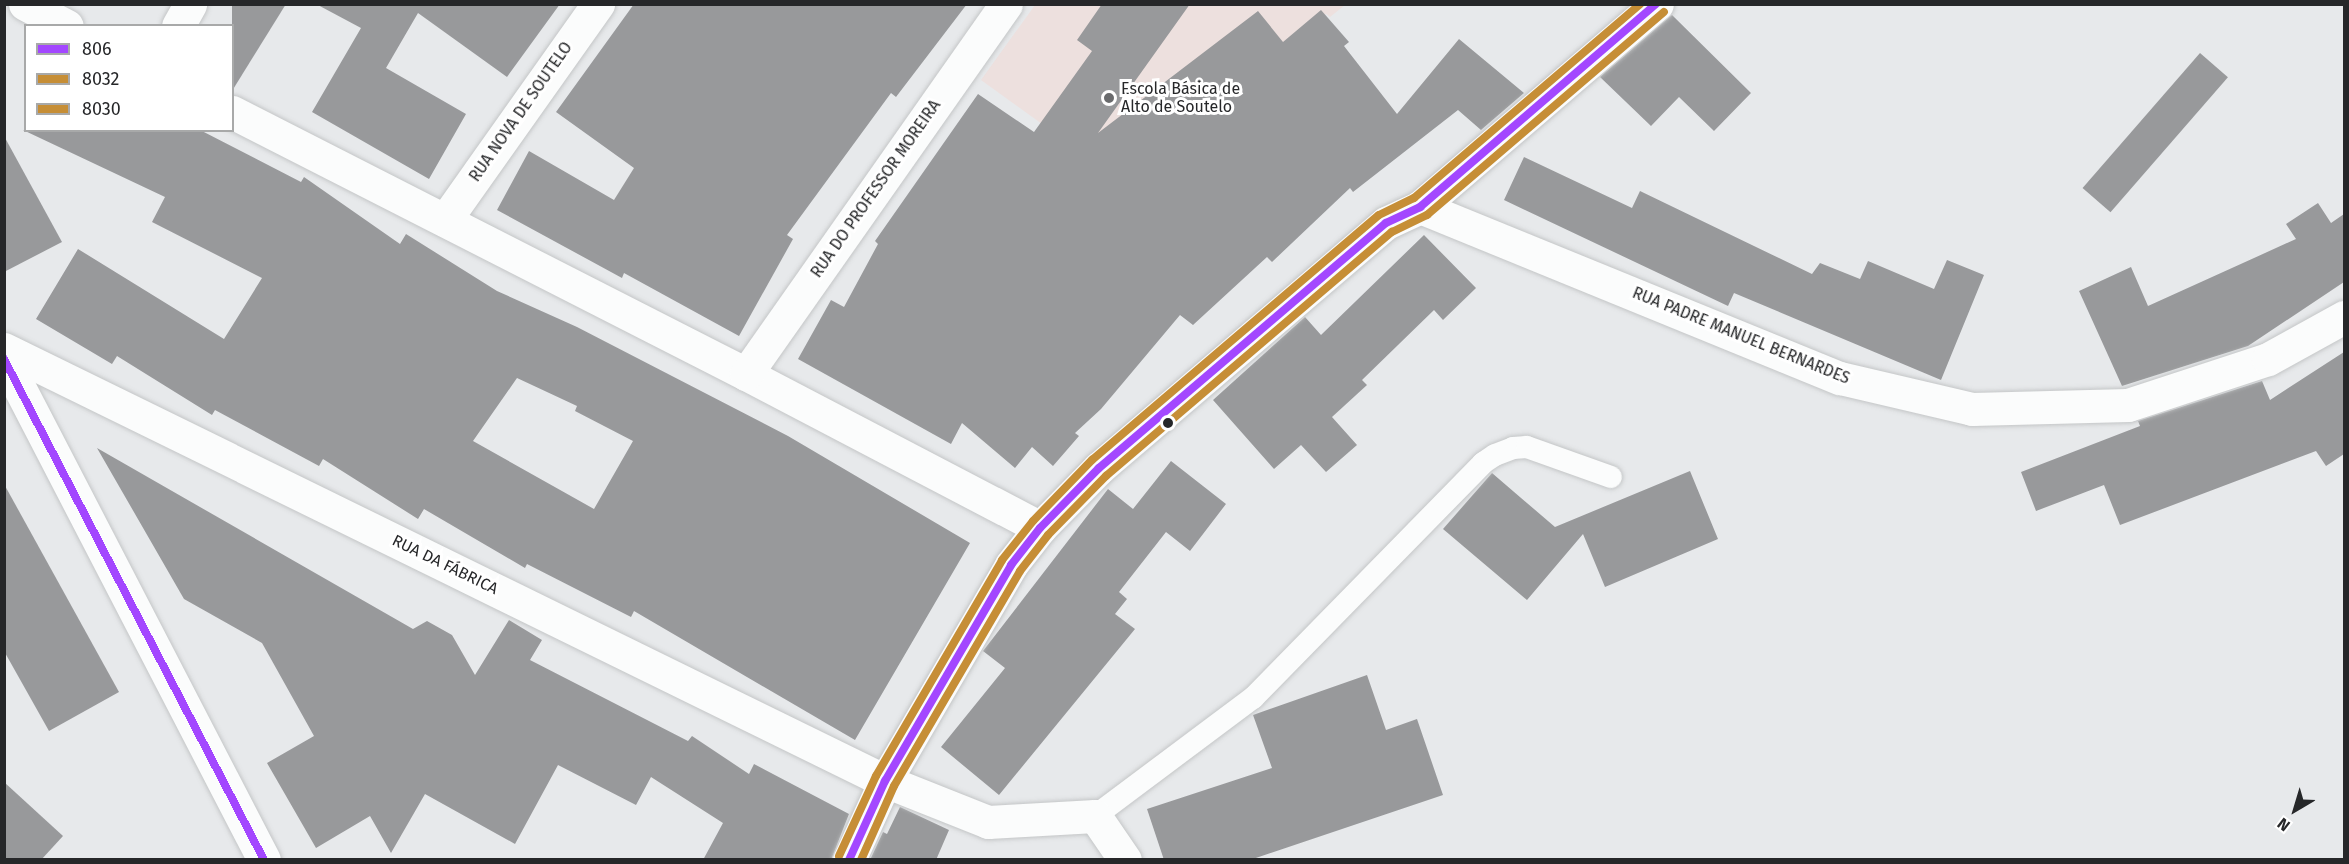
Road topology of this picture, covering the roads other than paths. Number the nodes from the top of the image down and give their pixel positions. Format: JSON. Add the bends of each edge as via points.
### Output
{"nodes":[{"id":1,"x":25,"y":4,"type":"edge"},
{"id":2,"x":190,"y":4,"type":"edge"},
{"id":3,"x":597,"y":4,"type":"edge"},
{"id":4,"x":1006,"y":4,"type":"edge"},
{"id":5,"x":1657,"y":4,"type":"edge"},
{"id":6,"x":63,"y":24,"type":"edge"},
{"id":7,"x":179,"y":24,"type":"edge"},
{"id":8,"x":234,"y":113,"type":"edge"},
{"id":9,"x":1420,"y":207,"type":"junction"},
{"id":10,"x":445,"y":220,"type":"junction"},
{"id":11,"x":2344,"y":317,"type":"edge"},
{"id":12,"x":4,"y":349,"type":"edge"},
{"id":13,"x":4,"y":358,"type":"edge"},
{"id":14,"x":746,"y":374,"type":"junction"},
{"id":15,"x":1611,"y":477,"type":"dead end"},
{"id":16,"x":1040,"y":528,"type":"junction"},
{"id":17,"x":885,"y":781,"type":"junction"},
{"id":18,"x":1095,"y":816,"type":"junction"},
{"id":19,"x":264,"y":860,"type":"edge"},
{"id":20,"x":849,"y":860,"type":"edge"},
{"id":21,"x":1125,"y":860,"type":"edge"}],
"edges":[{"from":1,"to":6,"type":"street"},
{"from":2,"to":7,"type":"street"},
{"from":3,"to":10,"type":"street","name":"RUA NOVA DE SOUTELO"},
{"from":4,"to":14,"type":"street","name":"RUA DO PROFESSOR MOREIRA"},
{"from":5,"to":9,"type":"street"},
{"from":8,"to":10,"type":"street"},
{"from":9,"to":11,"type":"street","name":"RUA PADRE MANUEL BERNARDES","via":[[1840,378],[1972,409],[2128,405],[2268,359]]},
{"from":9,"to":16,"type":"street","via":[[1386,223],[1099,468]]},
{"from":10,"to":14,"type":"street"},
{"from":12,"to":17,"type":"street","name":"RUA DA FÁBRICA"},
{"from":13,"to":19,"type":"street"},
{"from":14,"to":16,"type":"street"},
{"from":15,"to":18,"type":"lane","via":[[1527,447],[1495,454],[1253,699]]},
{"from":16,"to":17,"type":"street","via":[[1011,565]]},
{"from":17,"to":18,"type":"street","name":"RUA DA FÁBRICA","via":[[987,822]]},
{"from":17,"to":20,"type":"street"},
{"from":18,"to":21,"type":"street"}]}
